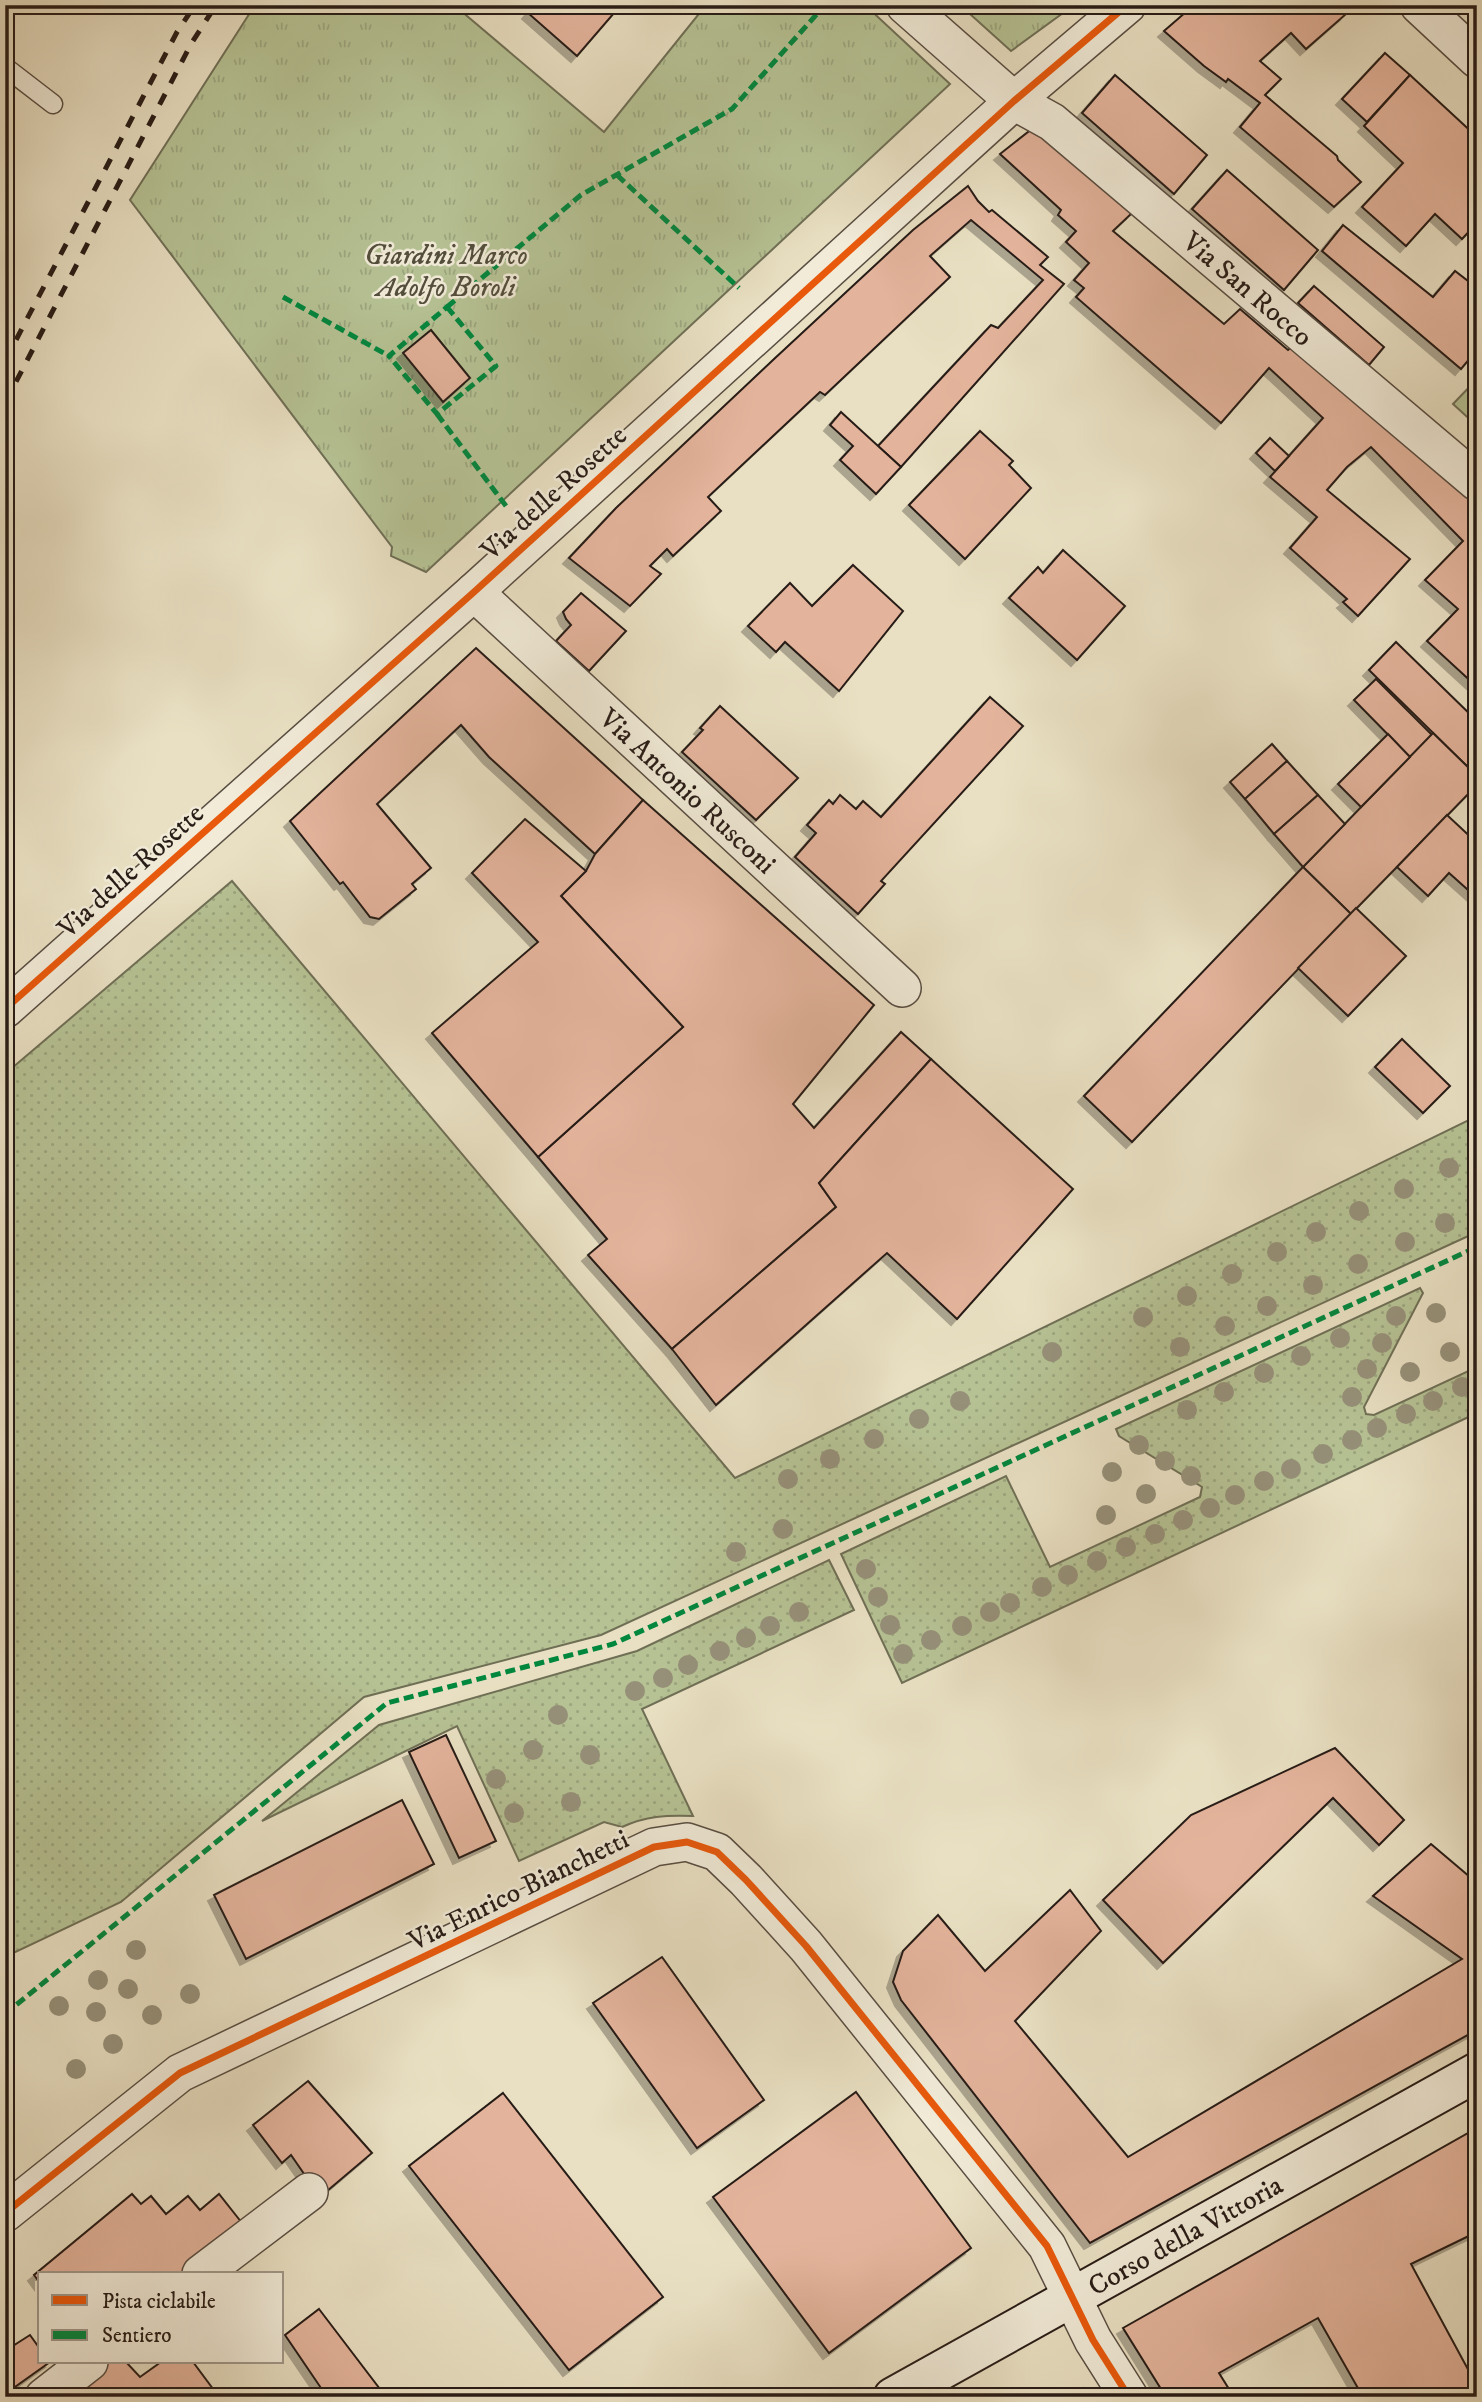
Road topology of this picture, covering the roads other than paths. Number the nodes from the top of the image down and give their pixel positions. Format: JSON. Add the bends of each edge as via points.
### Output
{"nodes":[{"id":1,"x":905,"y":5,"type":"edge"},
{"id":2,"x":1127,"y":5,"type":"edge"},
{"id":3,"x":1419,"y":5,"type":"edge"},
{"id":4,"x":1477,"y":59,"type":"edge"},
{"id":5,"x":5,"y":67,"type":"edge"},
{"id":6,"x":1014,"y":101,"type":"junction"},
{"id":7,"x":53,"y":104,"type":"dead end"},
{"id":8,"x":1477,"y":482,"type":"edge"},
{"id":9,"x":474,"y":592,"type":"junction"},
{"id":10,"x":902,"y":988,"type":"dead end"},
{"id":11,"x":5,"y":1009,"type":"edge"},
{"id":12,"x":1477,"y":2072,"type":"edge"},
{"id":13,"x":309,"y":2192,"type":"dead end"},
{"id":14,"x":5,"y":2213,"type":"edge"},
{"id":15,"x":204,"y":2272,"type":"edge"},
{"id":16,"x":1072,"y":2296,"type":"junction"},
{"id":17,"x":86,"y":2364,"type":"edge"},
{"id":18,"x":44,"y":2397,"type":"edge"},
{"id":19,"x":893,"y":2397,"type":"edge"},
{"id":20,"x":1129,"y":2397,"type":"edge"}],
"edges":[{"from":1,"to":6,"type":"street","name":"Via San Rocco"},
{"from":2,"to":6,"type":"street","name":"Via delle Rosette"},
{"from":3,"to":4,"type":"street"},
{"from":5,"to":7,"type":"lane"},
{"from":6,"to":8,"type":"street","name":"Via San Rocco","via":[[1052,122]]},
{"from":6,"to":9,"type":"street","name":"Via delle Rosette"},
{"from":9,"to":10,"type":"street","name":"Via Antonio Rusconi"},
{"from":9,"to":11,"type":"street","name":"Via delle Rosette"},
{"from":12,"to":16,"type":"main road","name":"Corso della Vittoria"},
{"from":13,"to":15,"type":"street"},
{"from":14,"to":16,"type":"street","name":"Via Enrico Bianchetti","via":[[180,2073],[653,1847],[687,1842],[717,1852],[806,1947],[1047,2246]]},
{"from":16,"to":19,"type":"main road","name":"Corso della Vittoria"},
{"from":16,"to":20,"type":"street","name":"Via Enrico Bianchetti"},
{"from":17,"to":18,"type":"street"}]}
